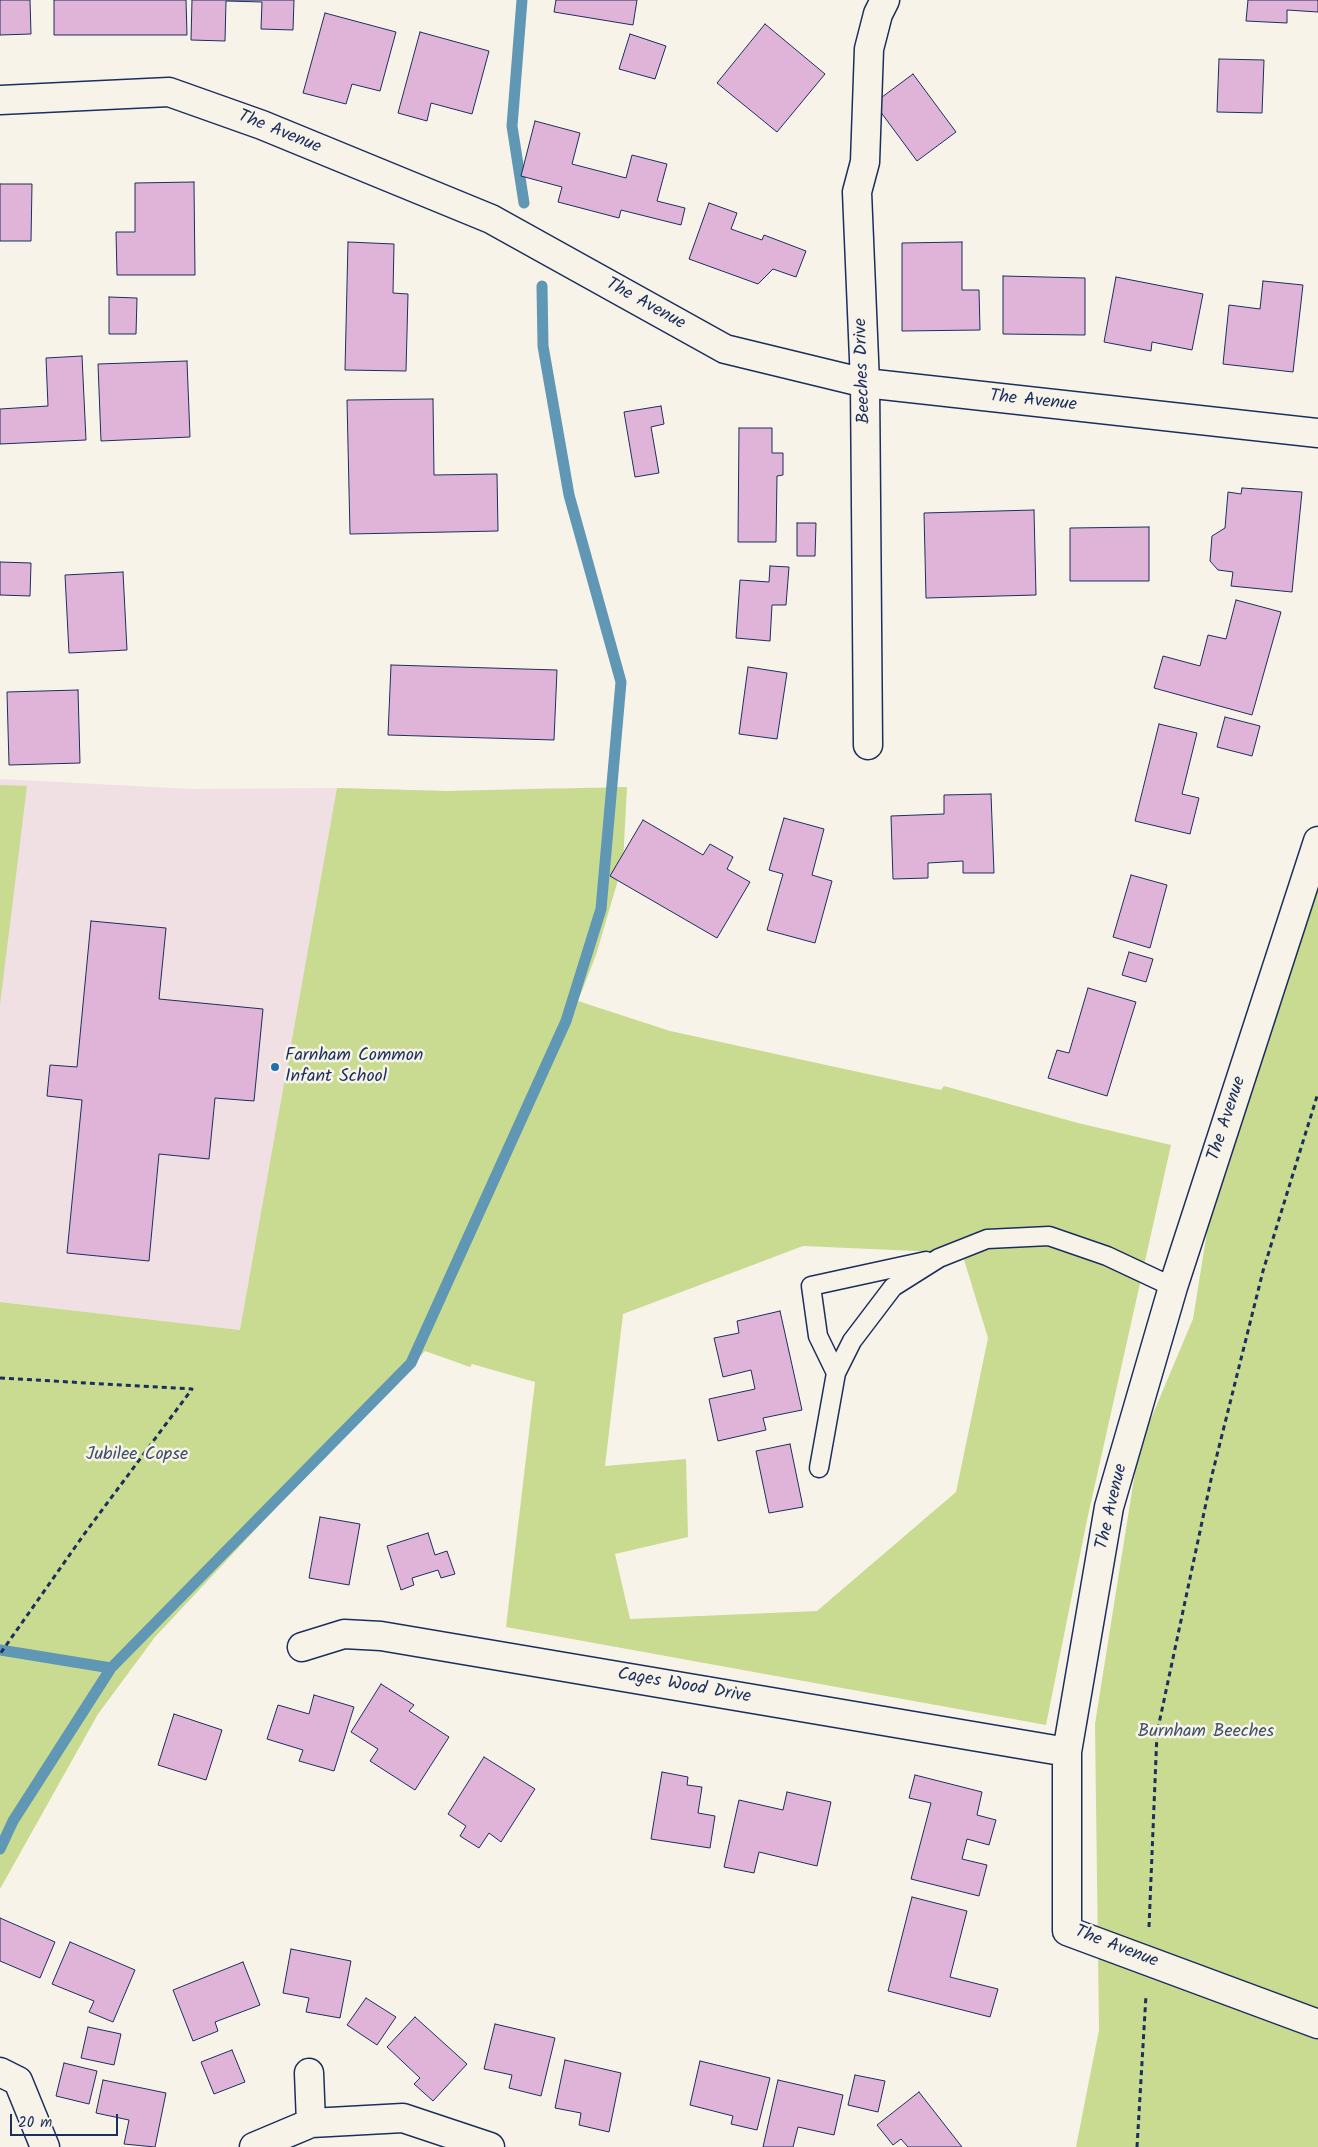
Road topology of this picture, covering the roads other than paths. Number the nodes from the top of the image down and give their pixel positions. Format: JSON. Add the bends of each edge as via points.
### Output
{"nodes":[{"id":1,"x":885,"y":0,"type":"edge"},
{"id":2,"x":0,"y":100,"type":"edge"},
{"id":3,"x":865,"y":383,"type":"junction"},
{"id":4,"x":1318,"y":433,"type":"edge"},
{"id":5,"x":868,"y":745,"type":"dead end"},
{"id":6,"x":1318,"y":841,"type":"edge"},
{"id":7,"x":939,"y":1258,"type":"junction"},
{"id":8,"x":1173,"y":1287,"type":"junction"},
{"id":9,"x":836,"y":1373,"type":"junction"},
{"id":10,"x":819,"y":1468,"type":"dead end"},
{"id":11,"x":302,"y":1647,"type":"dead end"},
{"id":12,"x":1067,"y":1752,"type":"junction"},
{"id":13,"x":1318,"y":2024,"type":"edge"},
{"id":14,"x":0,"y":2072,"type":"edge"},
{"id":15,"x":309,"y":2074,"type":"dead end"},
{"id":16,"x":311,"y":2123,"type":"junction"},
{"id":17,"x":45,"y":2147,"type":"edge"},
{"id":18,"x":254,"y":2147,"type":"edge"},
{"id":19,"x":490,"y":2147,"type":"edge"}],
"edges":[{"from":1,"to":3,"type":"street","name":"Beeches Drive","via":[[878,14],[870,49],[865,162],[857,192]]},
{"from":2,"to":3,"type":"street","name":"The Avenue","via":[[169,92],[262,125],[491,219],[725,349]]},
{"from":3,"to":4,"type":"street","name":"The Avenue"},
{"from":3,"to":5,"type":"street","name":"Beeches Drive"},
{"from":6,"to":8,"type":"street","name":"The Avenue"},
{"from":7,"to":8,"type":"lane","via":[[987,1240],[1049,1236],[1107,1256]]},
{"from":7,"to":9,"type":"lane","via":[[893,1287],[852,1341]]},
{"from":7,"to":9,"type":"lane","via":[[811,1286],[818,1336]]},
{"from":8,"to":12,"type":"street","name":"The Avenue","via":[[1110,1507]]},
{"from":9,"to":10,"type":"lane"},
{"from":11,"to":12,"type":"street","name":"Cages Wood Drive","via":[[344,1634],[381,1636]]},
{"from":12,"to":13,"type":"street","name":"The Avenue","via":[[1067,1931]]},
{"from":14,"to":17,"type":"street","via":[[18,2081]]},
{"from":15,"to":16,"type":"street"},
{"from":16,"to":18,"type":"street"},
{"from":16,"to":19,"type":"street","via":[[403,2118]]}]}
